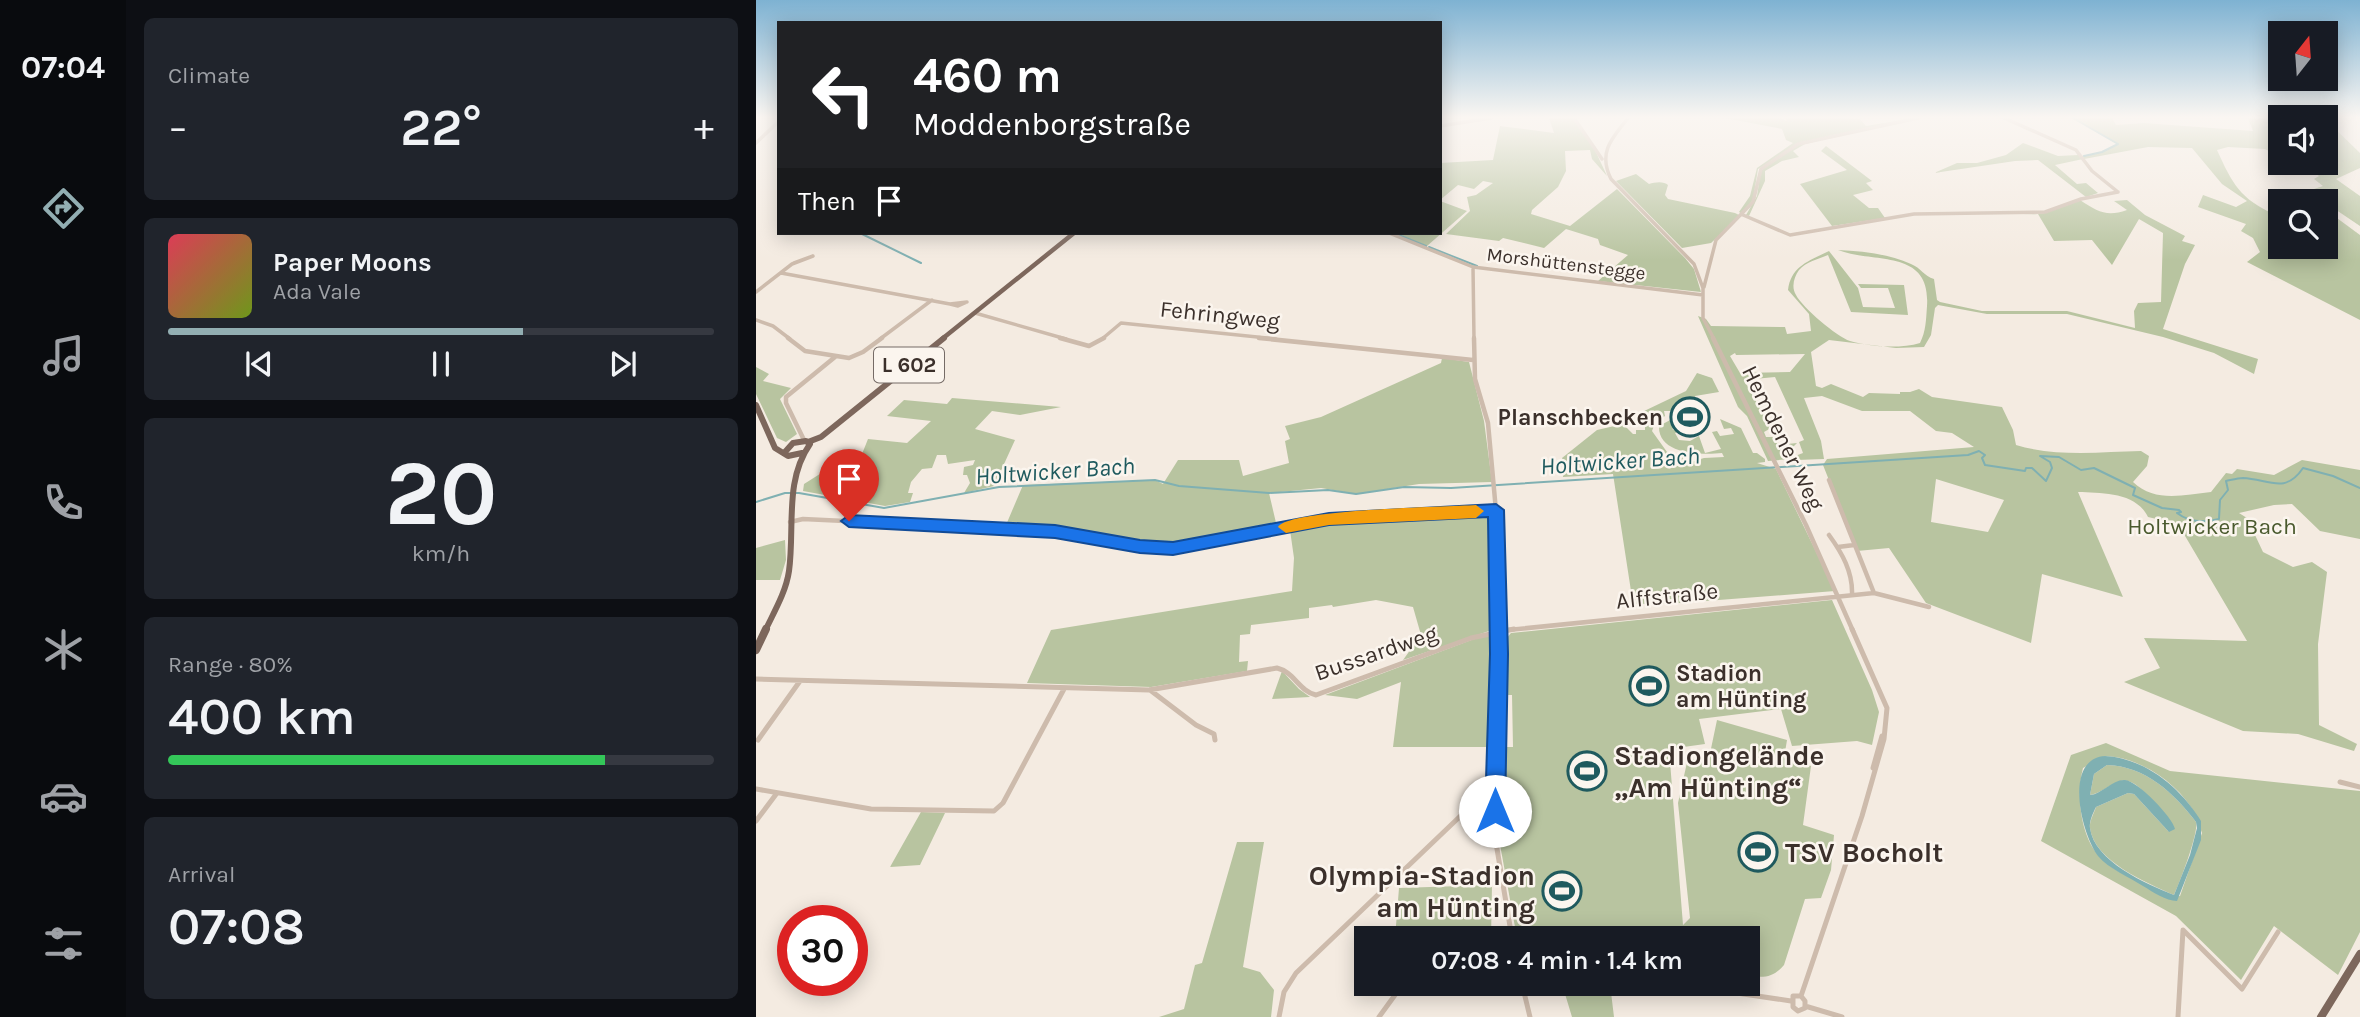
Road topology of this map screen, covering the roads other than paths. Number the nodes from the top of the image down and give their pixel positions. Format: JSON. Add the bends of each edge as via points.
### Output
{"nodes":[{"id":1,"x":1605,"y":165,"type":"edge"},
{"id":2,"x":1766,"y":165,"type":"edge"},
{"id":3,"x":2087,"y":165,"type":"edge"},
{"id":4,"x":1743,"y":215,"type":"junction"},
{"id":5,"x":1072,"y":235,"type":"edge"},
{"id":6,"x":1394,"y":235,"type":"edge"},
{"id":7,"x":794,"y":263,"type":"junction"},
{"id":8,"x":1473,"y":267,"type":"junction"},
{"id":9,"x":781,"y":273,"type":"junction"},
{"id":10,"x":1703,"y":288,"type":"junction"},
{"id":11,"x":756,"y":292,"type":"edge"},
{"id":12,"x":1703,"y":295,"type":"junction"},
{"id":13,"x":932,"y":299,"type":"junction"},
{"id":14,"x":949,"y":304,"type":"dead end"},
{"id":15,"x":975,"y":313,"type":"junction"},
{"id":16,"x":756,"y":320,"type":"edge"},
{"id":17,"x":836,"y":356,"type":"junction"},
{"id":18,"x":1474,"y":360,"type":"junction"},
{"id":19,"x":756,"y":407,"type":"edge"},
{"id":20,"x":800,"y":433,"type":"junction"},
{"id":21,"x":793,"y":443,"type":"junction"},
{"id":22,"x":774,"y":444,"type":"junction"},
{"id":23,"x":806,"y":445,"type":"junction"},
{"id":24,"x":785,"y":452,"type":"junction"},
{"id":25,"x":793,"y":456,"type":"junction"},
{"id":26,"x":798,"y":473,"type":"junction"},
{"id":27,"x":1829,"y":480,"type":"dead end"},
{"id":28,"x":1496,"y":510,"type":"junction"},
{"id":29,"x":790,"y":522,"type":"junction"},
{"id":30,"x":1829,"y":535,"type":"dead end"},
{"id":31,"x":1854,"y":545,"type":"junction"},
{"id":32,"x":1838,"y":547,"type":"junction"},
{"id":33,"x":1874,"y":593,"type":"junction"},
{"id":34,"x":1852,"y":595,"type":"junction"},
{"id":35,"x":1838,"y":596,"type":"junction"},
{"id":36,"x":1929,"y":607,"type":"dead end"},
{"id":37,"x":1499,"y":631,"type":"junction"},
{"id":38,"x":756,"y":650,"type":"edge"},
{"id":39,"x":756,"y":679,"type":"edge"},
{"id":40,"x":801,"y":680,"type":"junction"},
{"id":41,"x":1064,"y":689,"type":"junction"},
{"id":42,"x":1149,"y":690,"type":"junction"},
{"id":43,"x":758,"y":740,"type":"dead end"},
{"id":44,"x":1215,"y":740,"type":"dead end"},
{"id":45,"x":2340,"y":782,"type":"dead end"},
{"id":46,"x":1495,"y":783,"type":"junction"},
{"id":47,"x":2360,"y":787,"type":"edge"},
{"id":48,"x":756,"y":789,"type":"edge"},
{"id":49,"x":777,"y":793,"type":"junction"},
{"id":50,"x":756,"y":821,"type":"edge"},
{"id":51,"x":1510,"y":926,"type":"edge"},
{"id":52,"x":2278,"y":932,"type":"dead end"},
{"id":53,"x":2360,"y":954,"type":"edge"},
{"id":54,"x":1394,"y":996,"type":"edge"},
{"id":55,"x":1525,"y":996,"type":"edge"},
{"id":56,"x":1757,"y":996,"type":"edge"},
{"id":57,"x":1801,"y":996,"type":"junction"},
{"id":58,"x":1791,"y":1001,"type":"junction"},
{"id":59,"x":1805,"y":1006,"type":"junction"},
{"id":60,"x":1795,"y":1014,"type":"edge"},
{"id":61,"x":1279,"y":1017,"type":"edge"},
{"id":62,"x":1379,"y":1017,"type":"edge"},
{"id":63,"x":1530,"y":1017,"type":"edge"},
{"id":64,"x":1842,"y":1017,"type":"edge"},
{"id":65,"x":2178,"y":1017,"type":"edge"},
{"id":66,"x":2321,"y":1017,"type":"edge"}],
"edges":[{"from":1,"to":10,"type":"street","via":[[1611,179],[1694,264]]},
{"from":2,"to":4,"type":"street","via":[[1761,169],[1754,202]]},
{"from":3,"to":4,"type":"street","via":[[2118,192],[2045,212],[1914,214],[1790,235]]},
{"from":4,"to":10,"type":"street","via":[[1716,240]]},
{"from":5,"to":15,"type":"main road","number":"L 602"},
{"from":6,"to":8,"type":"street","name":"Morshüttenstegge"},
{"from":7,"to":7,"type":"street","via":[[810,259],[813,256],[807,255]]},
{"from":7,"to":9,"type":"street"},
{"from":8,"to":12,"type":"street","name":"Morshüttenstegge"},
{"from":8,"to":18,"type":"street"},
{"from":9,"to":11,"type":"street"},
{"from":9,"to":13,"type":"street"},
{"from":10,"to":12,"type":"street","name":"Hemdener Weg"},
{"from":12,"to":35,"type":"street","name":"Hemdener Weg","via":[[1703,318],[1777,462]]},
{"from":13,"to":14,"type":"street"},
{"from":13,"to":17,"type":"street","via":[[863,352],[849,358]]},
{"from":15,"to":18,"type":"street","name":"Fehringweg","via":[[1088,346],[1121,323]]},
{"from":15,"to":23,"type":"main road","number":"L 602","via":[[823,440]]},
{"from":16,"to":17,"type":"street","via":[[773,326],[805,351]]},
{"from":17,"to":20,"type":"street","via":[[786,397]]},
{"from":18,"to":28,"type":"street","via":[[1488,423]]},
{"from":19,"to":22,"type":"main road"},
{"from":20,"to":21,"type":"street"},
{"from":20,"to":23,"type":"street"},
{"from":21,"to":22,"type":"main road"},
{"from":21,"to":23,"type":"main road","number":"L 602"},
{"from":21,"to":24,"type":"main road"},
{"from":22,"to":24,"type":"main road"},
{"from":23,"to":25,"type":"main road","number":"L 602"},
{"from":23,"to":26,"type":"main road"},
{"from":24,"to":25,"type":"main road"},
{"from":25,"to":26,"type":"main road"},
{"from":26,"to":29,"type":"main road"},
{"from":27,"to":31,"type":"street","name":"Hemdener Weg"},
{"from":28,"to":29,"type":"street","via":[[1329,519],[1166,548],[1043,530]]},
{"from":28,"to":37,"type":"street"},
{"from":29,"to":38,"type":"main road","via":[[789,572]]},
{"from":30,"to":32,"type":"street","name":"Hemdener Weg"},
{"from":31,"to":32,"type":"street"},
{"from":31,"to":33,"type":"street","name":"Hemdener Weg"},
{"from":32,"to":34,"type":"street","name":"Hemdener Weg","via":[[1852,580]]},
{"from":33,"to":34,"type":"street"},
{"from":33,"to":36,"type":"street"},
{"from":34,"to":35,"type":"street"},
{"from":35,"to":37,"type":"street","name":"Alffstraße"},
{"from":35,"to":57,"type":"street","name":"Hemdener Weg","via":[[1883,696],[1888,719]]},
{"from":37,"to":42,"type":"street","name":"Bussardweg","via":[[1316,695],[1304,692],[1287,671],[1277,668]]},
{"from":37,"to":46,"type":"street"},
{"from":39,"to":40,"type":"street","name":"Bussardweg"},
{"from":40,"to":41,"type":"street","name":"Bussardweg"},
{"from":40,"to":43,"type":"street"},
{"from":41,"to":42,"type":"street","name":"Bussardweg"},
{"from":41,"to":49,"type":"street","via":[[1003,803],[994,811],[871,809]]},
{"from":42,"to":44,"type":"street","via":[[1214,734]]},
{"from":45,"to":47,"type":"street"},
{"from":46,"to":51,"type":"street","via":[[1495,843]]},
{"from":46,"to":61,"type":"street","via":[[1296,973],[1284,992]]},
{"from":48,"to":49,"type":"street"},
{"from":49,"to":50,"type":"street"},
{"from":52,"to":65,"type":"street","via":[[2242,989],[2183,930]]},
{"from":53,"to":66,"type":"main road"},
{"from":54,"to":62,"type":"street"},
{"from":55,"to":63,"type":"street"},
{"from":56,"to":58,"type":"street"},
{"from":57,"to":58,"type":"street"},
{"from":57,"to":59,"type":"street"},
{"from":58,"to":60,"type":"street"},
{"from":59,"to":60,"type":"street"},
{"from":59,"to":64,"type":"street"}]}
